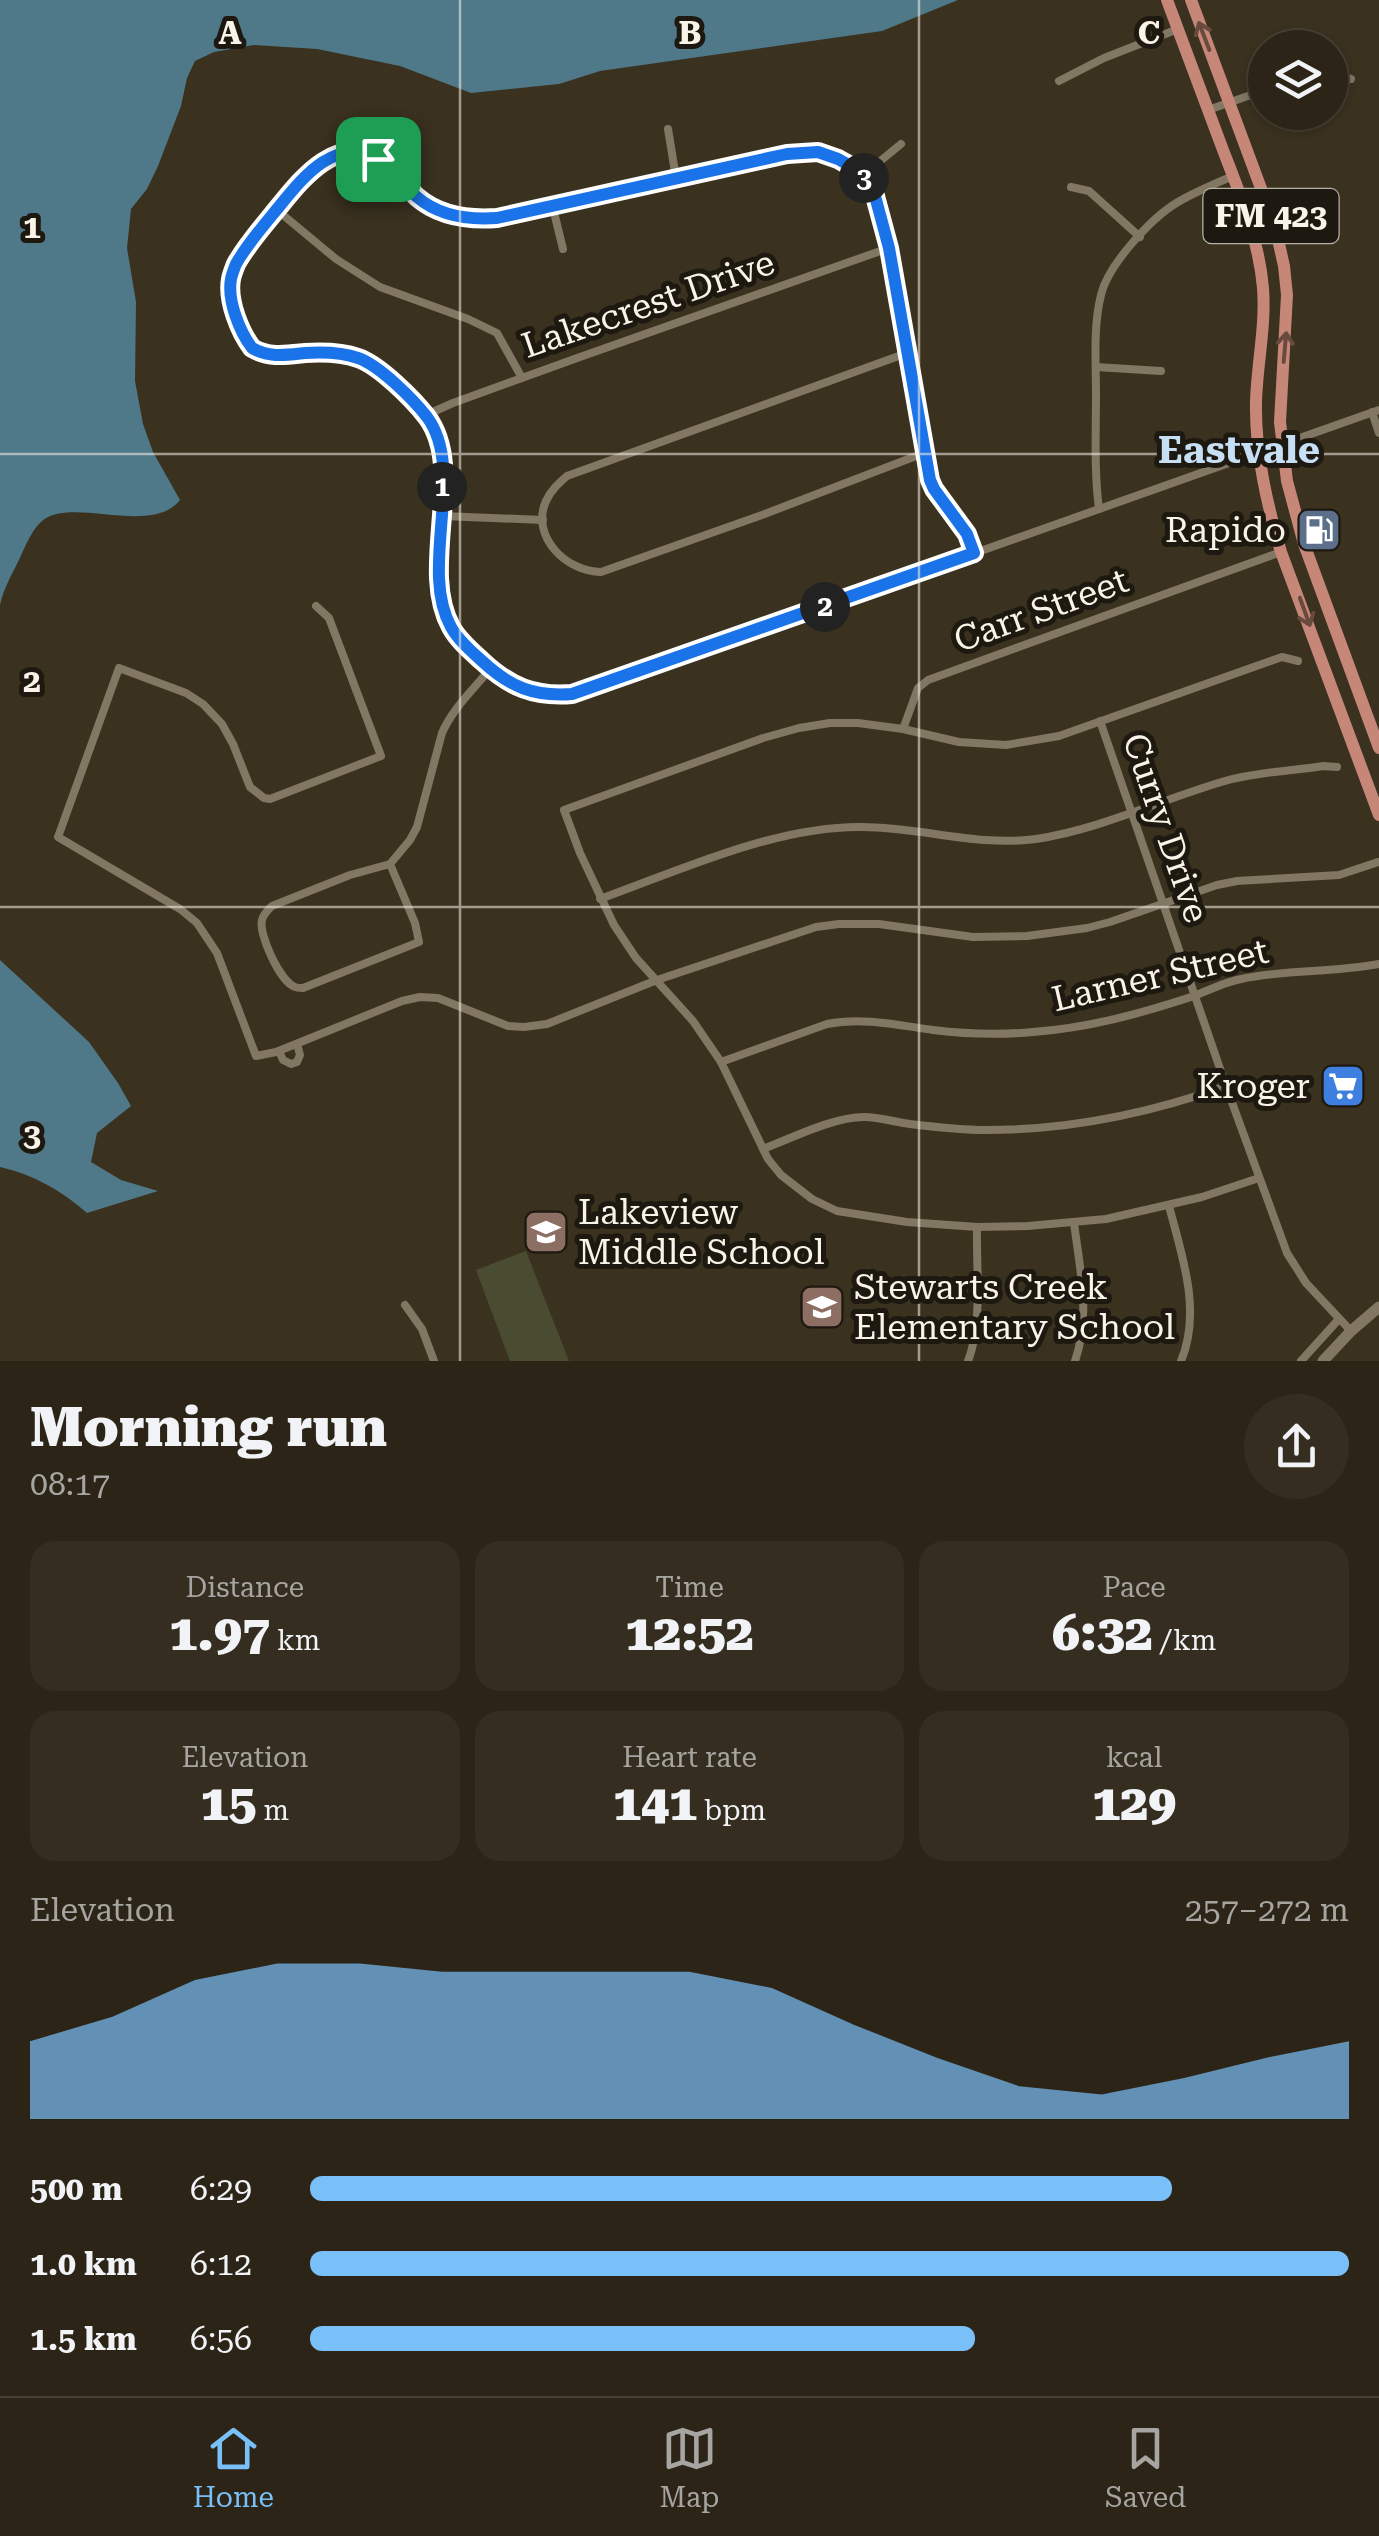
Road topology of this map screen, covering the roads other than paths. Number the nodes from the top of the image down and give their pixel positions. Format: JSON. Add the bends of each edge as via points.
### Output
{"nodes":[{"id":1,"x":1167,"y":0,"type":"edge"},
{"id":2,"x":1190,"y":0,"type":"edge"},
{"id":3,"x":1178,"y":29,"type":"junction"},
{"id":4,"x":1348,"y":78,"type":"edge"},
{"id":5,"x":1351,"y":79,"type":"dead end"},
{"id":6,"x":1059,"y":81,"type":"dead end"},
{"id":7,"x":1248,"y":96,"type":"edge"},
{"id":8,"x":1230,"y":102,"type":"junction"},
{"id":9,"x":1208,"y":110,"type":"junction"},
{"id":10,"x":668,"y":128,"type":"dead end"},
{"id":11,"x":900,"y":144,"type":"dead end"},
{"id":12,"x":862,"y":176,"type":"junction"},
{"id":13,"x":1233,"y":176,"type":"junction"},
{"id":14,"x":676,"y":178,"type":"junction"},
{"id":15,"x":1071,"y":187,"type":"dead end"},
{"id":16,"x":552,"y":204,"type":"junction"},
{"id":17,"x":277,"y":210,"type":"junction"},
{"id":18,"x":1140,"y":237,"type":"junction"},
{"id":19,"x":889,"y":248,"type":"junction"},
{"id":20,"x":563,"y":250,"type":"dead end"},
{"id":21,"x":907,"y":353,"type":"junction"},
{"id":22,"x":1096,"y":367,"type":"junction"},
{"id":23,"x":1161,"y":371,"type":"dead end"},
{"id":24,"x":522,"y":378,"type":"junction"},
{"id":25,"x":1375,"y":411,"type":"edge"},
{"id":26,"x":426,"y":416,"type":"junction"},
{"id":27,"x":1379,"y":433,"type":"edge"},
{"id":28,"x":1282,"y":444,"type":"junction"},
{"id":29,"x":1260,"y":451,"type":"junction"},
{"id":30,"x":924,"y":454,"type":"junction"},
{"id":31,"x":1099,"y":509,"type":"junction"},
{"id":32,"x":442,"y":516,"type":"junction"},
{"id":33,"x":544,"y":520,"type":"junction"},
{"id":34,"x":1281,"y":552,"type":"junction"},
{"id":35,"x":974,"y":553,"type":"junction"},
{"id":36,"x":316,"y":606,"type":"dead end"},
{"id":37,"x":1298,"y":660,"type":"dead end"},
{"id":38,"x":490,"y":669,"type":"junction"},
{"id":39,"x":1100,"y":722,"type":"junction"},
{"id":40,"x":904,"y":728,"type":"junction"},
{"id":41,"x":1379,"y":748,"type":"edge"},
{"id":42,"x":1337,"y":768,"type":"dead end"},
{"id":43,"x":1132,"y":812,"type":"junction"},
{"id":44,"x":1379,"y":815,"type":"edge"},
{"id":45,"x":1378,"y":862,"type":"edge"},
{"id":46,"x":390,"y":864,"type":"junction"},
{"id":47,"x":600,"y":900,"type":"junction"},
{"id":48,"x":1164,"y":904,"type":"junction"},
{"id":49,"x":1379,"y":964,"type":"edge"},
{"id":50,"x":658,"y":980,"type":"junction"},
{"id":51,"x":1195,"y":995,"type":"junction"},
{"id":52,"x":296,"y":1044,"type":"junction"},
{"id":53,"x":279,"y":1051,"type":"junction"},
{"id":54,"x":721,"y":1062,"type":"junction"},
{"id":55,"x":1226,"y":1086,"type":"junction"},
{"id":56,"x":762,"y":1149,"type":"junction"},
{"id":57,"x":1259,"y":1178,"type":"junction"},
{"id":58,"x":1170,"y":1206,"type":"junction"},
{"id":59,"x":1074,"y":1223,"type":"junction"},
{"id":60,"x":976,"y":1227,"type":"junction"},
{"id":61,"x":405,"y":1305,"type":"dead end"},
{"id":62,"x":1379,"y":1307,"type":"edge"},
{"id":63,"x":1340,"y":1319,"type":"junction"},
{"id":64,"x":1351,"y":1331,"type":"junction"},
{"id":65,"x":434,"y":1361,"type":"edge"},
{"id":66,"x":968,"y":1361,"type":"edge"},
{"id":67,"x":1075,"y":1361,"type":"edge"},
{"id":68,"x":1181,"y":1361,"type":"edge"},
{"id":69,"x":1300,"y":1361,"type":"edge"},
{"id":70,"x":1323,"y":1361,"type":"edge"}],
"edges":[{"from":1,"to":3,"type":"main road","number":"FM 423"},
{"from":8,"to":2,"type":"main road","number":"FM 423","one_way":true},
{"from":3,"to":6,"type":"street"},
{"from":3,"to":9,"type":"main road","number":"FM 423"},
{"from":4,"to":5,"type":"street"},
{"from":7,"to":8,"type":"street"},
{"from":8,"to":9,"type":"street"},
{"from":28,"to":8,"type":"main road","number":"FM 423","one_way":true,"via":[[1284,266]]},
{"from":9,"to":13,"type":"main road","number":"FM 423"},
{"from":10,"to":14,"type":"street"},
{"from":11,"to":12,"type":"street"},
{"from":12,"to":14,"type":"street","via":[[838,159],[808,152]]},
{"from":12,"to":19,"type":"street","via":[[872,188]]},
{"from":13,"to":18,"type":"street","via":[[1178,202]]},
{"from":13,"to":29,"type":"main road","number":"FM 423","via":[[1263,288]]},
{"from":14,"to":16,"type":"street"},
{"from":15,"to":18,"type":"street","via":[[1089,190]]},
{"from":16,"to":17,"type":"street","via":[[470,220],[419,199],[378,159],[350,153],[322,160]]},
{"from":16,"to":20,"type":"street"},
{"from":17,"to":24,"type":"street","via":[[380,286],[497,333]]},
{"from":17,"to":26,"type":"street","via":[[231,279],[252,348],[270,356],[329,352],[360,358]]},
{"from":18,"to":22,"type":"street","via":[[1101,292]]},
{"from":19,"to":21,"type":"street"},
{"from":19,"to":24,"type":"street","name":"Lakecrest Drive"},
{"from":21,"to":30,"type":"street"},
{"from":21,"to":33,"type":"street","via":[[567,476],[546,502]]},
{"from":22,"to":23,"type":"street"},
{"from":22,"to":31,"type":"street"},
{"from":24,"to":26,"type":"street","name":"Lakecrest Drive"},
{"from":25,"to":27,"type":"street"},
{"from":25,"to":28,"type":"street"},
{"from":26,"to":32,"type":"street","via":[[442,446]]},
{"from":28,"to":29,"type":"street"},
{"from":28,"to":41,"type":"main road","number":"FM 423","via":[[1297,524]]},
{"from":29,"to":31,"type":"street"},
{"from":29,"to":34,"type":"main road","number":"FM 423"},
{"from":30,"to":33,"type":"street","via":[[601,572],[580,570],[559,556]]},
{"from":30,"to":35,"type":"street","via":[[934,489]]},
{"from":31,"to":35,"type":"street"},
{"from":32,"to":33,"type":"street"},
{"from":32,"to":38,"type":"street","via":[[439,576],[446,617]]},
{"from":34,"to":40,"type":"street","name":"Carr Street","via":[[928,680],[918,688]]},
{"from":34,"to":44,"type":"main road","number":"FM 423","one_way":true},
{"from":35,"to":38,"type":"street","via":[[572,694],[527,691]]},
{"from":36,"to":53,"type":"street","via":[[329,618],[381,756],[264,798],[250,787],[228,734],[204,704],[119,668],[58,837],[197,923],[218,953],[256,1056]]},
{"from":37,"to":39,"type":"street","via":[[1282,656]]},
{"from":38,"to":46,"type":"street","via":[[447,721],[417,827]]},
{"from":39,"to":40,"type":"street","via":[[1006,745]]},
{"from":39,"to":43,"type":"street","name":"Curry Drive"},
{"from":40,"to":47,"type":"street","via":[[799,728],[564,810]]},
{"from":42,"to":43,"type":"street","via":[[1228,780]]},
{"from":43,"to":47,"type":"street","via":[[1086,829],[1013,841],[861,827],[808,830]]},
{"from":43,"to":48,"type":"street","name":"Curry Drive"},
{"from":45,"to":48,"type":"street","via":[[1339,875],[1217,885]]},
{"from":46,"to":46,"type":"street","via":[[418,942],[295,988],[277,969],[262,933],[264,914]]},
{"from":47,"to":50,"type":"street"},
{"from":48,"to":50,"type":"street","via":[[1087,928],[1028,936],[973,937],[879,924],[816,927]]},
{"from":48,"to":51,"type":"street","name":"Curry Drive"},
{"from":49,"to":51,"type":"street","name":"Larner Street","via":[[1267,974]]},
{"from":50,"to":52,"type":"street","via":[[524,1028],[420,997]]},
{"from":50,"to":54,"type":"street"},
{"from":51,"to":54,"type":"street","name":"Larner Street","via":[[1102,1022],[1037,1032],[843,1021]]},
{"from":51,"to":55,"type":"street","name":"Curry Drive"},
{"from":52,"to":53,"type":"street"},
{"from":52,"to":53,"type":"street","via":[[297,1062],[283,1060]]},
{"from":54,"to":56,"type":"street"},
{"from":55,"to":56,"type":"street","via":[[1116,1118],[1056,1126],[961,1129],[850,1119]]},
{"from":55,"to":57,"type":"street","name":"Curry Drive"},
{"from":56,"to":60,"type":"street","via":[[794,1187],[837,1210]]},
{"from":57,"to":58,"type":"street"},
{"from":57,"to":63,"type":"street","name":"Curry Drive","via":[[1287,1253]]},
{"from":58,"to":59,"type":"street"},
{"from":58,"to":68,"type":"street","via":[[1192,1312]]},
{"from":59,"to":60,"type":"street"},
{"from":59,"to":67,"type":"street","via":[[1084,1310]]},
{"from":60,"to":66,"type":"street","via":[[976,1326]]},
{"from":61,"to":65,"type":"street"},
{"from":62,"to":64,"type":"main road"},
{"from":63,"to":64,"type":"street","name":"Curry Drive"},
{"from":63,"to":69,"type":"street"},
{"from":64,"to":70,"type":"main road"}]}
